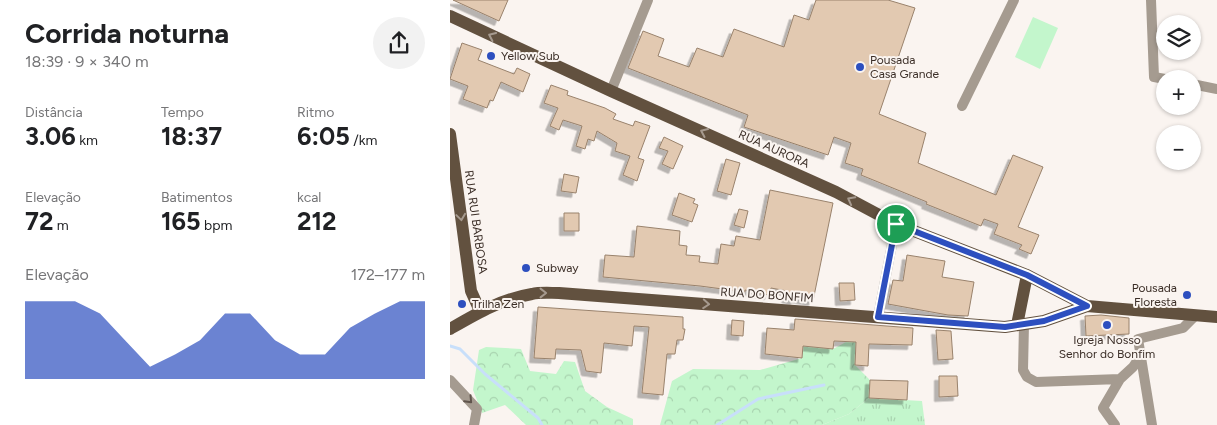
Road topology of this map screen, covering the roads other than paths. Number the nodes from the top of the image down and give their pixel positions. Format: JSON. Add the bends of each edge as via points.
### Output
{"nodes":[{"id":1,"x":648,"y":0,"type":"edge"},
{"id":2,"x":1014,"y":0,"type":"edge"},
{"id":3,"x":1151,"y":0,"type":"edge"},
{"id":4,"x":453,"y":18,"type":"edge"},
{"id":5,"x":1156,"y":77,"type":"edge"},
{"id":6,"x":1201,"y":86,"type":"edge"},
{"id":7,"x":1217,"y":89,"type":"edge"},
{"id":8,"x":611,"y":91,"type":"junction"},
{"id":9,"x":962,"y":106,"type":"dead end"},
{"id":10,"x":450,"y":134,"type":"edge"},
{"id":11,"x":896,"y":224,"type":"junction"},
{"id":12,"x":1027,"y":275,"type":"junction"},
{"id":13,"x":1087,"y":306,"type":"junction"},
{"id":14,"x":480,"y":311,"type":"junction"},
{"id":15,"x":1196,"y":315,"type":"junction"},
{"id":16,"x":878,"y":317,"type":"junction"},
{"id":17,"x":1217,"y":317,"type":"edge"},
{"id":18,"x":1020,"y":325,"type":"junction"},
{"id":19,"x":450,"y":329,"type":"edge"},
{"id":20,"x":1141,"y":355,"type":"junction"},
{"id":21,"x":1120,"y":379,"type":"junction"},
{"id":22,"x":450,"y":380,"type":"edge"},
{"id":23,"x":474,"y":425,"type":"edge"},
{"id":24,"x":1116,"y":425,"type":"edge"},
{"id":25,"x":1152,"y":425,"type":"edge"}],
"edges":[{"from":1,"to":8,"type":"street"},
{"from":2,"to":9,"type":"street"},
{"from":3,"to":5,"type":"street"},
{"from":8,"to":4,"type":"main road","name":"RUA AURORA","one_way":true},
{"from":6,"to":7,"type":"street"},
{"from":11,"to":8,"type":"main road","name":"RUA AURORA","one_way":true,"via":[[836,192]]},
{"from":10,"to":14,"type":"main road","name":"RUA RUI BARBOSA","one_way":true,"via":[[471,291]]},
{"from":11,"to":12,"type":"main road","name":"RUA AURORA"},
{"from":11,"to":16,"type":"street"},
{"from":12,"to":13,"type":"main road","name":"RUA AURORA"},
{"from":12,"to":18,"type":"main road"},
{"from":13,"to":15,"type":"main road"},
{"from":13,"to":18,"type":"main road","name":"RUA DO BONFIM","via":[[1044,321]]},
{"from":14,"to":16,"type":"main road","name":"RUA DO BONFIM","one_way":true,"via":[[533,293],[559,293]]},
{"from":14,"to":19,"type":"main road","name":"RUA DO BONFIM"},
{"from":15,"to":17,"type":"main road"},
{"from":15,"to":20,"type":"street","via":[[1184,328],[1138,339]]},
{"from":16,"to":18,"type":"main road","name":"RUA DO BONFIM","via":[[1005,327]]},
{"from":18,"to":21,"type":"street","via":[[1023,370],[1036,382]]},
{"from":20,"to":21,"type":"street"},
{"from":20,"to":25,"type":"street"},
{"from":21,"to":24,"type":"street","via":[[1104,408]]},
{"from":22,"to":23,"type":"street","one_way":true,"via":[[477,409]]}]}
